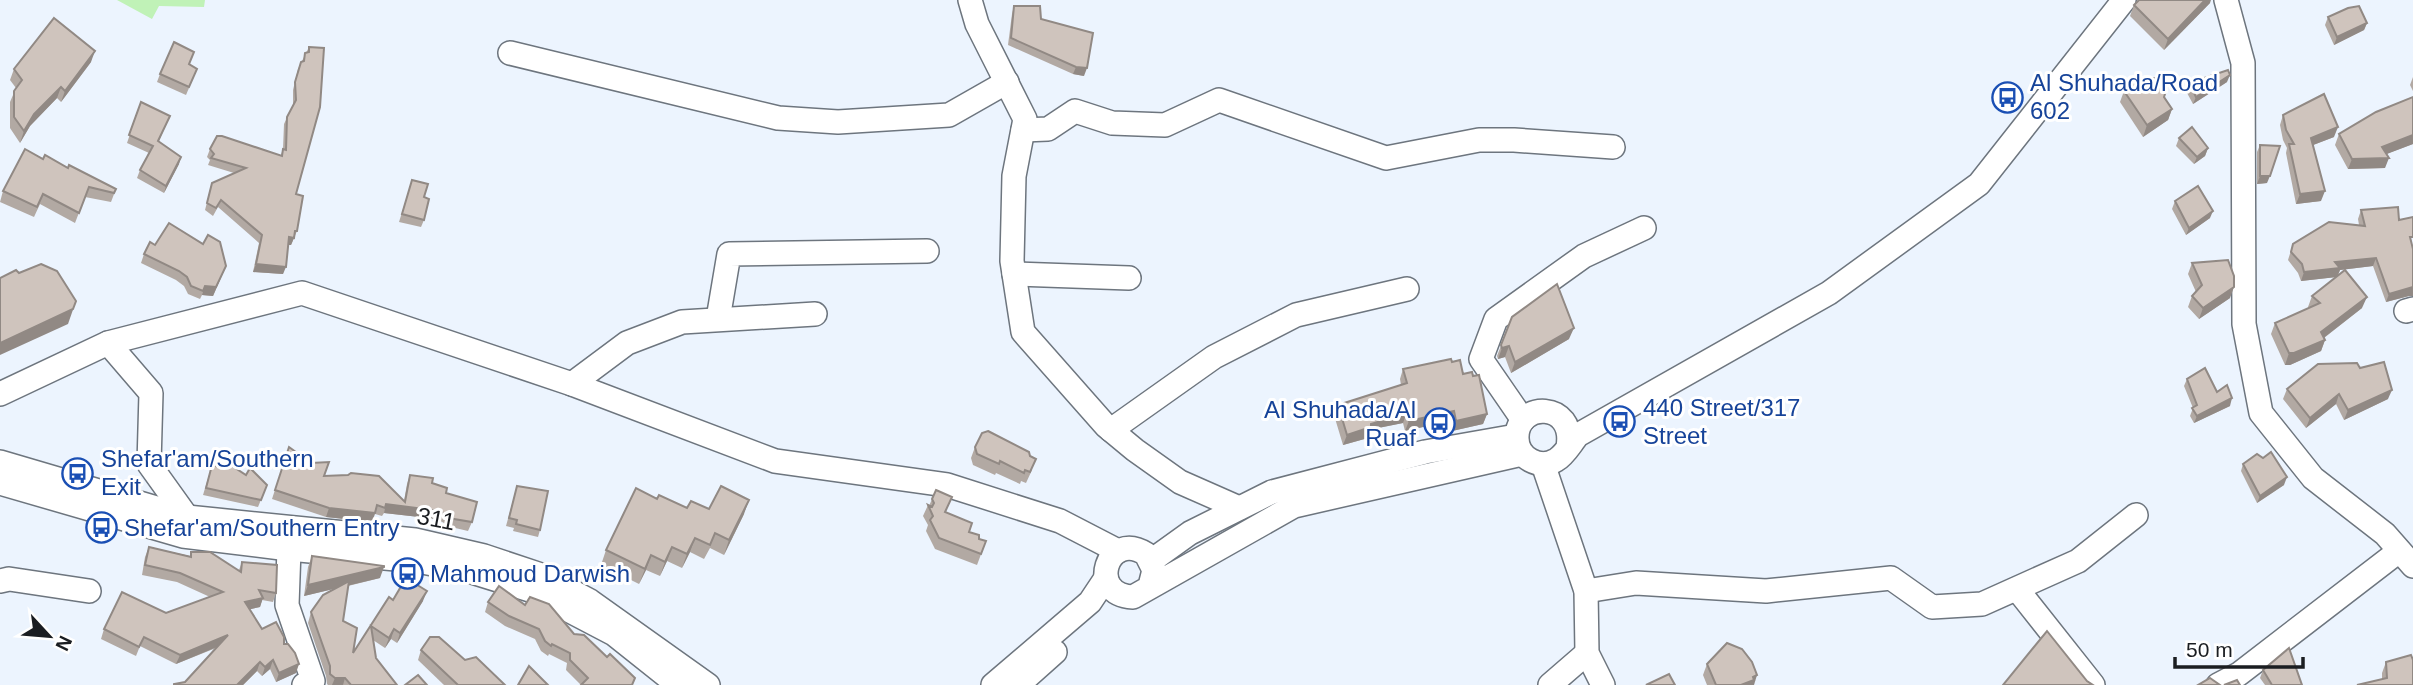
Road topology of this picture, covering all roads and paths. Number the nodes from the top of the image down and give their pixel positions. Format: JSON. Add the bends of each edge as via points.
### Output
{"nodes":[{"id":1,"x":970,"y":0,"type":"edge"},
{"id":2,"x":2110,"y":0,"type":"edge"},
{"id":3,"x":2124,"y":0,"type":"edge"},
{"id":4,"x":2226,"y":0,"type":"edge"},
{"id":5,"x":510,"y":53,"type":"dead end"},
{"id":6,"x":1007,"y":82,"type":"junction"},
{"id":7,"x":1023,"y":130,"type":"junction"},
{"id":8,"x":1613,"y":147,"type":"dead end"},
{"id":9,"x":1644,"y":228,"type":"dead end"},
{"id":10,"x":927,"y":251,"type":"dead end"},
{"id":11,"x":1014,"y":274,"type":"junction"},
{"id":12,"x":1129,"y":278,"type":"dead end"},
{"id":13,"x":1407,"y":289,"type":"dead end"},
{"id":14,"x":815,"y":314,"type":"dead end"},
{"id":15,"x":718,"y":319,"type":"junction"},
{"id":16,"x":108,"y":343,"type":"junction"},
{"id":17,"x":572,"y":384,"type":"junction"},
{"id":18,"x":0,"y":394,"type":"edge"},
{"id":19,"x":1111,"y":430,"type":"junction"},
{"id":20,"x":1567,"y":435,"type":"junction"},
{"id":21,"x":1526,"y":444,"type":"junction"},
{"id":22,"x":0,"y":462,"type":"edge"},
{"id":23,"x":0,"y":483,"type":"edge"},
{"id":24,"x":1239,"y":508,"type":"junction"},
{"id":25,"x":2136,"y":514,"type":"dead end"},
{"id":26,"x":187,"y":517,"type":"junction"},
{"id":27,"x":289,"y":549,"type":"junction"},
{"id":28,"x":1118,"y":551,"type":"junction"},
{"id":29,"x":2406,"y":559,"type":"edge"},
{"id":30,"x":1152,"y":561,"type":"junction"},
{"id":31,"x":1106,"y":578,"type":"junction"},
{"id":32,"x":0,"y":582,"type":"edge"},
{"id":33,"x":1150,"y":586,"type":"junction"},
{"id":34,"x":2017,"y":589,"type":"junction"},
{"id":35,"x":89,"y":590,"type":"dead end"},
{"id":36,"x":1586,"y":591,"type":"junction"},
{"id":37,"x":1124,"y":597,"type":"junction"},
{"id":38,"x":1587,"y":653,"type":"junction"},
{"id":39,"x":2242,"y":679,"type":"edge"},
{"id":40,"x":311,"y":683,"type":"edge"},
{"id":41,"x":678,"y":685,"type":"edge"},
{"id":42,"x":708,"y":685,"type":"edge"},
{"id":43,"x":993,"y":685,"type":"edge"},
{"id":44,"x":1018,"y":685,"type":"edge"},
{"id":45,"x":1550,"y":685,"type":"edge"},
{"id":46,"x":1603,"y":685,"type":"edge"},
{"id":47,"x":2092,"y":685,"type":"edge"},
{"id":48,"x":2218,"y":685,"type":"edge"}],
"edges":[{"from":1,"to":6,"type":"street"},
{"from":2,"to":20,"type":"street","via":[[1986,164],[1793,302]]},
{"from":3,"to":20,"type":"street","via":[[1979,184],[1829,293],[1578,435]]},
{"from":4,"to":29,"type":"street","via":[[2242,63],[2244,324],[2261,413],[2313,478],[2385,534]]},
{"from":5,"to":6,"type":"street","via":[[778,118],[838,122],[949,116]]},
{"from":6,"to":7,"type":"street","via":[[1025,119]]},
{"from":7,"to":8,"type":"street","via":[[1048,129],[1075,111],[1112,123],[1165,125],[1219,100],[1386,158],[1479,140]]},
{"from":7,"to":11,"type":"street","via":[[1014,176]]},
{"from":9,"to":21,"type":"street","via":[[1584,256],[1496,319],[1481,359]]},
{"from":10,"to":15,"type":"street","via":[[729,254]]},
{"from":11,"to":12,"type":"street"},
{"from":11,"to":19,"type":"street","via":[[1023,332]]},
{"from":13,"to":19,"type":"street","via":[[1296,315],[1214,357]]},
{"from":14,"to":15,"type":"street"},
{"from":15,"to":17,"type":"street","via":[[682,321],[627,343]]},
{"from":16,"to":17,"type":"street","via":[[302,293]]},
{"from":16,"to":18,"type":"street"},
{"from":16,"to":26,"type":"street","via":[[151,393],[149,464]]},
{"from":17,"to":28,"type":"street","via":[[775,461],[947,485],[1060,521]]},
{"from":19,"to":24,"type":"street","via":[[1180,482]]},
{"from":20,"to":21,"type":"street","via":[[1560,458]]},
{"from":20,"to":21,"type":"street","via":[[1552,412],[1534,412]]},
{"from":21,"to":24,"type":"street","via":[[1425,452],[1284,488]]},
{"from":21,"to":33,"type":"street","via":[[1294,506]]},
{"from":21,"to":36,"type":"street"},
{"from":22,"to":26,"type":"street","name":"311"},
{"from":23,"to":27,"type":"street","name":"311","via":[[183,536]]},
{"from":24,"to":30,"type":"street","via":[[1190,533]]},
{"from":25,"to":34,"type":"street","via":[[2078,561]]},
{"from":26,"to":42,"type":"street","name":"311","via":[[415,540],[484,556],[541,575],[590,601]]},
{"from":27,"to":40,"type":"street","via":[[287,606]]},
{"from":27,"to":41,"type":"street","name":"311","via":[[416,561],[530,590],[614,634]]},
{"from":28,"to":30,"type":"street","via":[[1139,550]]},
{"from":28,"to":31,"type":"street","via":[[1107,564]]},
{"from":29,"to":39,"type":"street"},
{"from":30,"to":33,"type":"street"},
{"from":31,"to":37,"type":"street"},
{"from":31,"to":43,"type":"street","via":[[1090,602]]},
{"from":32,"to":35,"type":"street","via":[[9,579]]},
{"from":33,"to":37,"type":"street","via":[[1141,594]]},
{"from":34,"to":36,"type":"street","via":[[1982,604],[1932,607],[1891,578],[1766,591],[1636,583]]},
{"from":34,"to":47,"type":"street"},
{"from":36,"to":38,"type":"street"},
{"from":37,"to":44,"type":"street","via":[[1096,614]]},
{"from":38,"to":45,"type":"street"},
{"from":38,"to":46,"type":"street"},
{"from":39,"to":48,"type":"street"}]}
